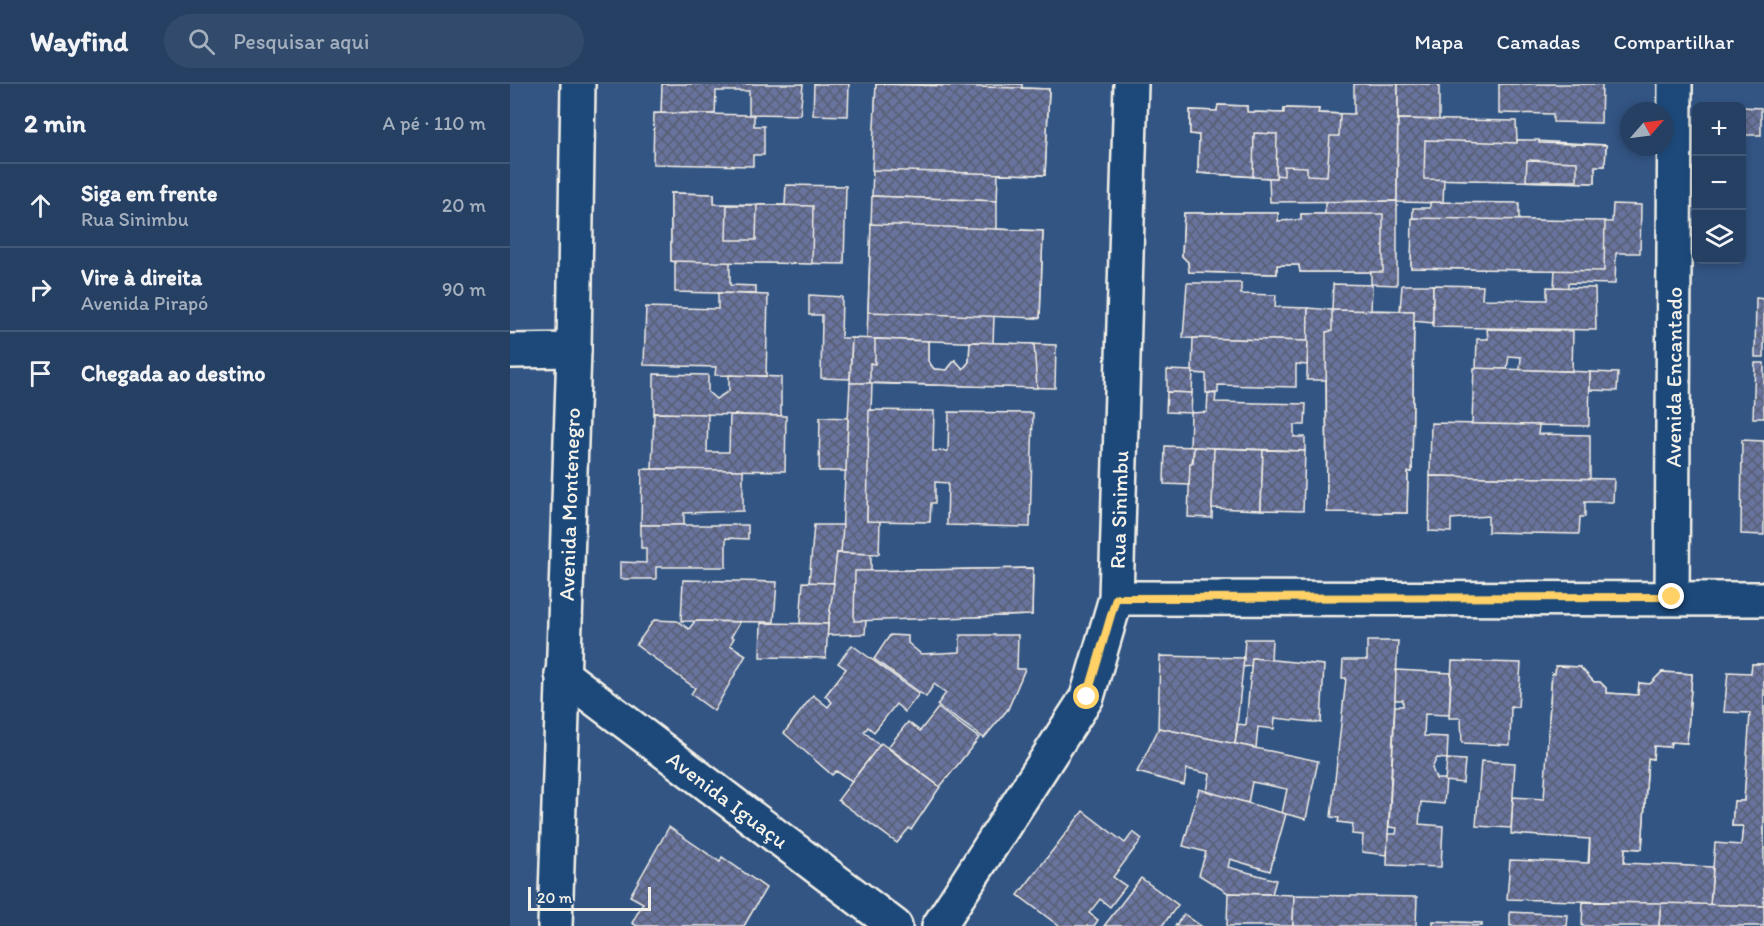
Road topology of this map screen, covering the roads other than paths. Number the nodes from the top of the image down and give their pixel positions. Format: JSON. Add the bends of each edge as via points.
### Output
{"nodes":[{"id":1,"x":578,"y":84,"type":"edge"},
{"id":2,"x":1131,"y":84,"type":"edge"},
{"id":3,"x":1675,"y":84,"type":"edge"},
{"id":4,"x":574,"y":350,"type":"junction"},
{"id":5,"x":510,"y":351,"type":"edge"},
{"id":6,"x":1672,"y":597,"type":"junction"},
{"id":7,"x":1116,"y":598,"type":"junction"},
{"id":8,"x":1764,"y":599,"type":"edge"},
{"id":9,"x":562,"y":674,"type":"junction"},
{"id":10,"x":555,"y":926,"type":"edge"},
{"id":11,"x":896,"y":926,"type":"edge"},
{"id":12,"x":939,"y":926,"type":"edge"}],
"edges":[{"from":1,"to":4,"type":"street","name":"Avenida Montenegro"},
{"from":2,"to":7,"type":"street","name":"Rua Sinimbu"},
{"from":3,"to":6,"type":"street","name":"Avenida Encantado"},
{"from":4,"to":5,"type":"street"},
{"from":4,"to":9,"type":"street","name":"Avenida Montenegro"},
{"from":6,"to":7,"type":"street"},
{"from":6,"to":8,"type":"street"},
{"from":7,"to":12,"type":"street","name":"Rua Sinimbu","via":[[1087,697]]},
{"from":9,"to":10,"type":"street","name":"Avenida Montenegro"},
{"from":9,"to":11,"type":"street","name":"Avenida Iguaçu"}]}
